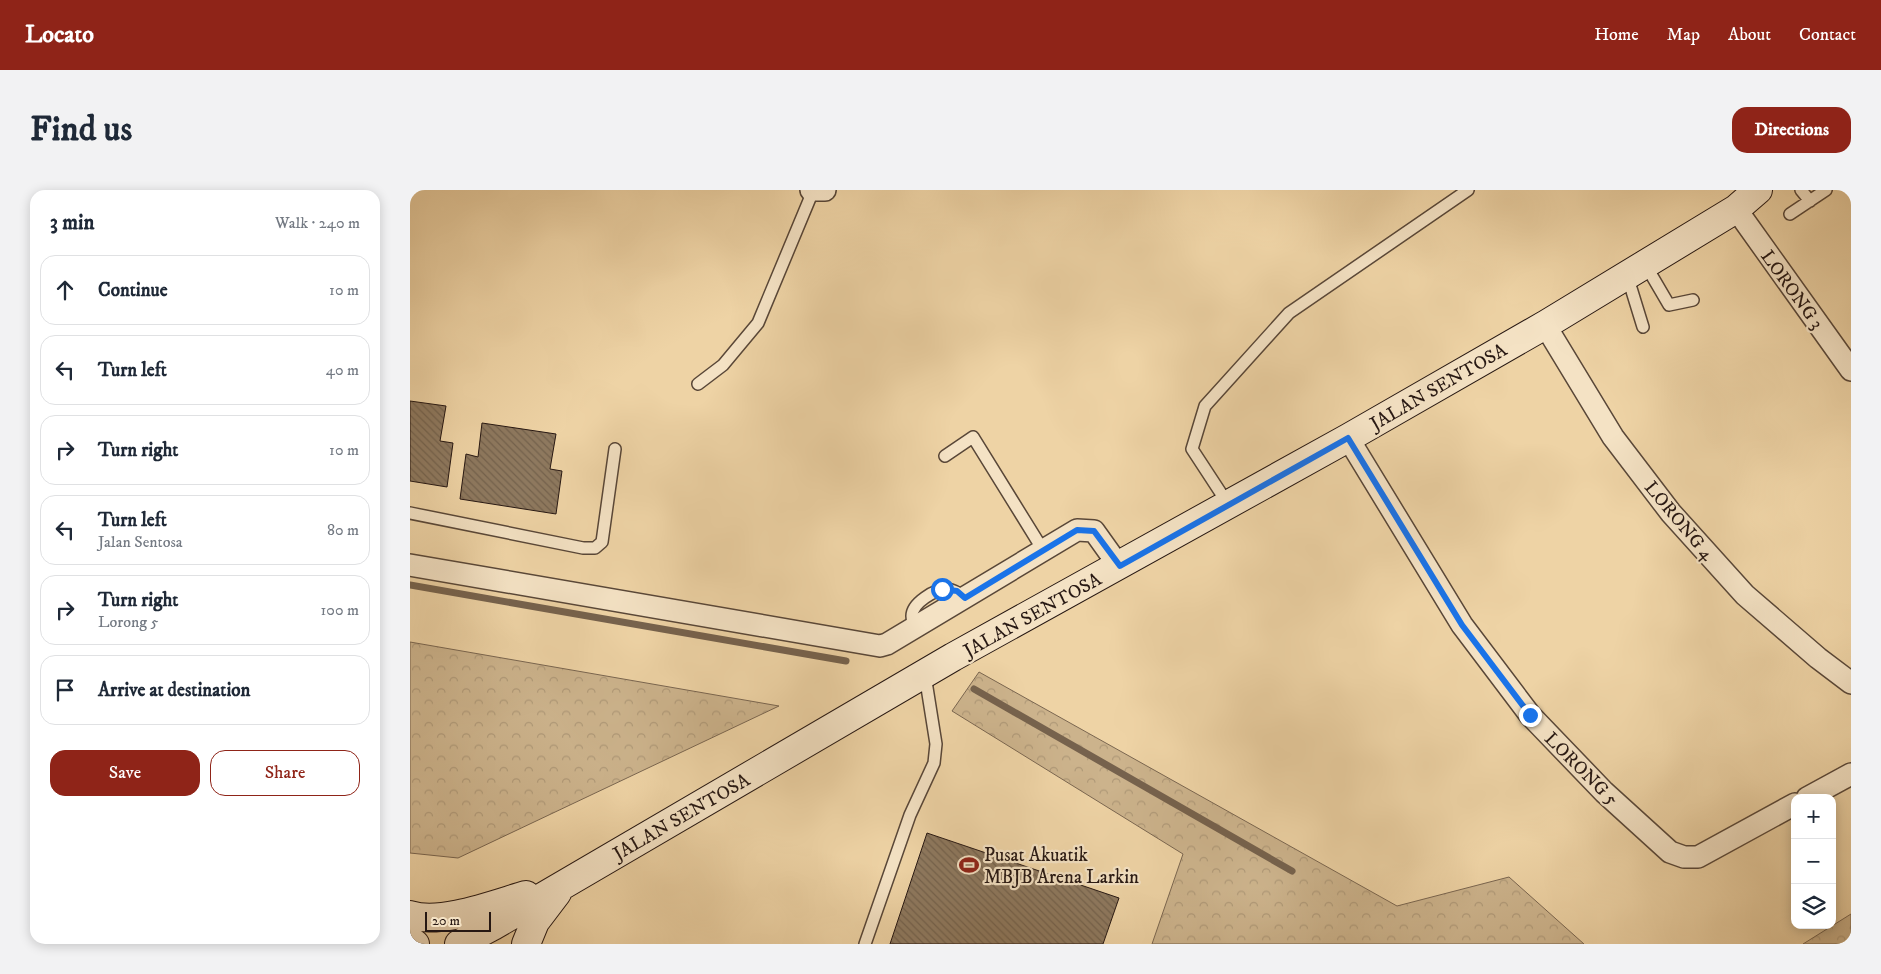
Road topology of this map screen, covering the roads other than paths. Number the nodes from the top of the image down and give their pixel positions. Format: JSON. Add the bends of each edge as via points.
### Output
{"nodes":[{"id":1,"x":816,"y":190,"type":"edge"},
{"id":2,"x":1468,"y":190,"type":"edge"},
{"id":3,"x":1758,"y":190,"type":"edge"},
{"id":4,"x":1801,"y":190,"type":"edge"},
{"id":5,"x":1826,"y":190,"type":"edge"},
{"id":6,"x":1810,"y":201,"type":"junction"},
{"id":7,"x":1736,"y":209,"type":"junction"},
{"id":8,"x":1790,"y":214,"type":"dead end"},
{"id":9,"x":1636,"y":270,"type":"junction"},
{"id":10,"x":1693,"y":300,"type":"dead end"},
{"id":11,"x":1546,"y":325,"type":"junction"},
{"id":12,"x":1643,"y":327,"type":"dead end"},
{"id":13,"x":1851,"y":370,"type":"edge"},
{"id":14,"x":698,"y":384,"type":"dead end"},
{"id":15,"x":1348,"y":438,"type":"junction"},
{"id":16,"x":616,"y":448,"type":"dead end"},
{"id":17,"x":945,"y":456,"type":"dead end"},
{"id":18,"x":1228,"y":505,"type":"junction"},
{"id":19,"x":410,"y":513,"type":"edge"},
{"id":20,"x":1044,"y":550,"type":"junction"},
{"id":21,"x":410,"y":565,"type":"edge"},
{"id":22,"x":1120,"y":566,"type":"junction"},
{"id":23,"x":924,"y":675,"type":"junction"},
{"id":24,"x":1851,"y":682,"type":"edge"},
{"id":25,"x":1851,"y":774,"type":"edge"},
{"id":26,"x":1814,"y":794,"type":"edge"},
{"id":27,"x":1791,"y":806,"type":"edge"},
{"id":28,"x":564,"y":884,"type":"junction"},
{"id":29,"x":410,"y":915,"type":"edge"},
{"id":30,"x":410,"y":941,"type":"edge"},
{"id":31,"x":415,"y":944,"type":"edge"},
{"id":32,"x":459,"y":944,"type":"edge"},
{"id":33,"x":526,"y":944,"type":"edge"},
{"id":34,"x":865,"y":944,"type":"edge"}],
"edges":[{"from":1,"to":14,"type":"lane","via":[[758,323],[722,365]]},
{"from":2,"to":18,"type":"lane","via":[[1289,314],[1205,406],[1192,449]]},
{"from":3,"to":7,"type":"street","name":"JALAN SENTOSA"},
{"from":4,"to":6,"type":"lane"},
{"from":5,"to":6,"type":"lane"},
{"from":6,"to":8,"type":"lane"},
{"from":7,"to":9,"type":"street","name":"JALAN SENTOSA"},
{"from":7,"to":13,"type":"street","name":"LORONG 3"},
{"from":9,"to":10,"type":"lane","via":[[1670,305]]},
{"from":9,"to":11,"type":"street","name":"JALAN SENTOSA"},
{"from":9,"to":12,"type":"lane"},
{"from":11,"to":15,"type":"street","name":"JALAN SENTOSA"},
{"from":11,"to":24,"type":"street","name":"LORONG 4","via":[[1613,437],[1671,513],[1745,595]]},
{"from":15,"to":18,"type":"street","name":"JALAN SENTOSA"},
{"from":15,"to":27,"type":"street","name":"LORONG 5","via":[[1462,625],[1530,715],[1604,792],[1670,852],[1698,857]]},
{"from":16,"to":19,"type":"lane","via":[[602,542],[595,548]]},
{"from":17,"to":20,"type":"lane","via":[[973,437]]},
{"from":18,"to":22,"type":"street","name":"JALAN SENTOSA"},
{"from":20,"to":21,"type":"street","via":[[887,644],[873,645]]},
{"from":20,"to":22,"type":"street","via":[[1077,530],[1094,531]]},
{"from":22,"to":23,"type":"street","name":"JALAN SENTOSA"},
{"from":23,"to":28,"type":"street","name":"JALAN SENTOSA"},
{"from":23,"to":34,"type":"lane","via":[[936,744],[934,763],[910,815]]},
{"from":25,"to":26,"type":"street"},
{"from":28,"to":29,"type":"street","via":[[452,916]]},
{"from":28,"to":32,"type":"street","name":"JALAN SENTOSA"},
{"from":28,"to":33,"type":"street","via":[[535,922]]},
{"from":30,"to":31,"type":"street"}]}
